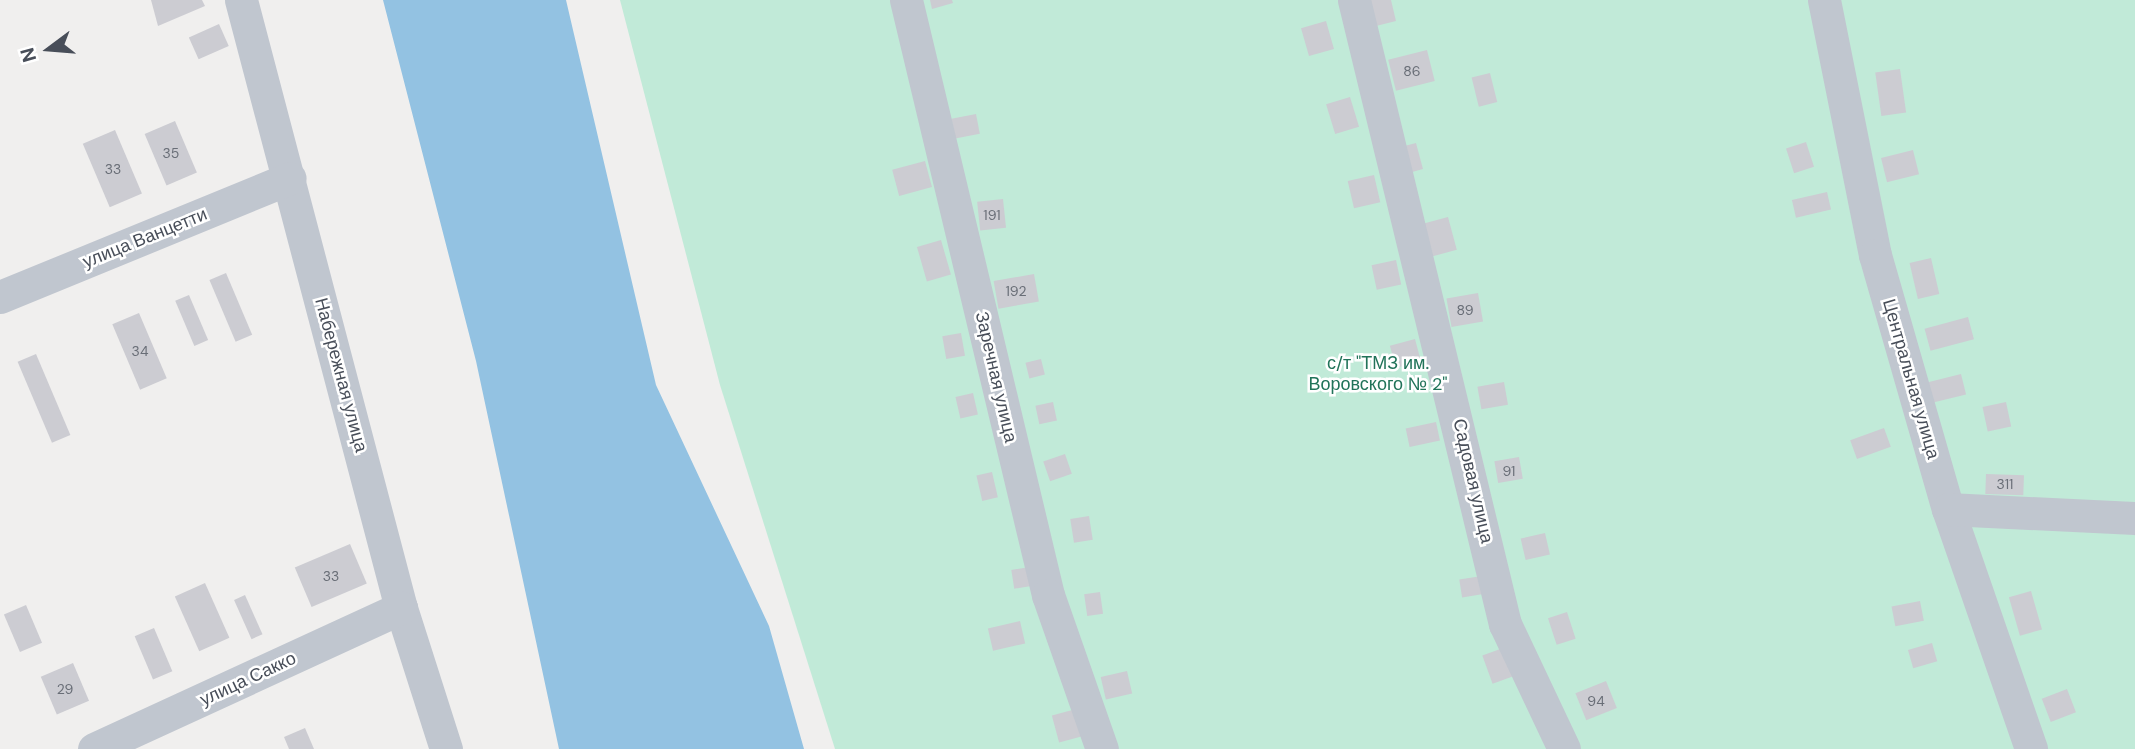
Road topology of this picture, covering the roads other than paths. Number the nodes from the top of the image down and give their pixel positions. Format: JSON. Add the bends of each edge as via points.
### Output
{"nodes":[{"id":1,"x":241,"y":0,"type":"edge"},
{"id":2,"x":906,"y":0,"type":"edge"},
{"id":3,"x":1354,"y":0,"type":"edge"},
{"id":4,"x":1824,"y":0,"type":"edge"},
{"id":5,"x":290,"y":178,"type":"junction"},
{"id":6,"x":0,"y":297,"type":"edge"},
{"id":7,"x":1948,"y":509,"type":"junction"},
{"id":8,"x":2135,"y":518,"type":"edge"},
{"id":9,"x":401,"y":608,"type":"junction"},
{"id":10,"x":94,"y":749,"type":"edge"},
{"id":11,"x":446,"y":749,"type":"edge"},
{"id":12,"x":1102,"y":749,"type":"edge"},
{"id":13,"x":1564,"y":749,"type":"edge"},
{"id":14,"x":2031,"y":749,"type":"edge"}],
"edges":[{"from":1,"to":5,"type":"street","name":"Набережная улица"},
{"from":2,"to":12,"type":"street","name":"Заречная улица","via":[[1048,595]]},
{"from":3,"to":13,"type":"street","name":"Садовая улица","via":[[1505,624]]},
{"from":4,"to":7,"type":"street","name":"Центральная улица","via":[[1875,255]]},
{"from":5,"to":6,"type":"street","name":"улица Ванцетти"},
{"from":5,"to":9,"type":"street","name":"Набережная улица"},
{"from":7,"to":8,"type":"street"},
{"from":7,"to":14,"type":"street","name":"Центральная улица"},
{"from":9,"to":10,"type":"street","name":"улица Сакко"},
{"from":9,"to":11,"type":"street","name":"Набережная улица"}]}
